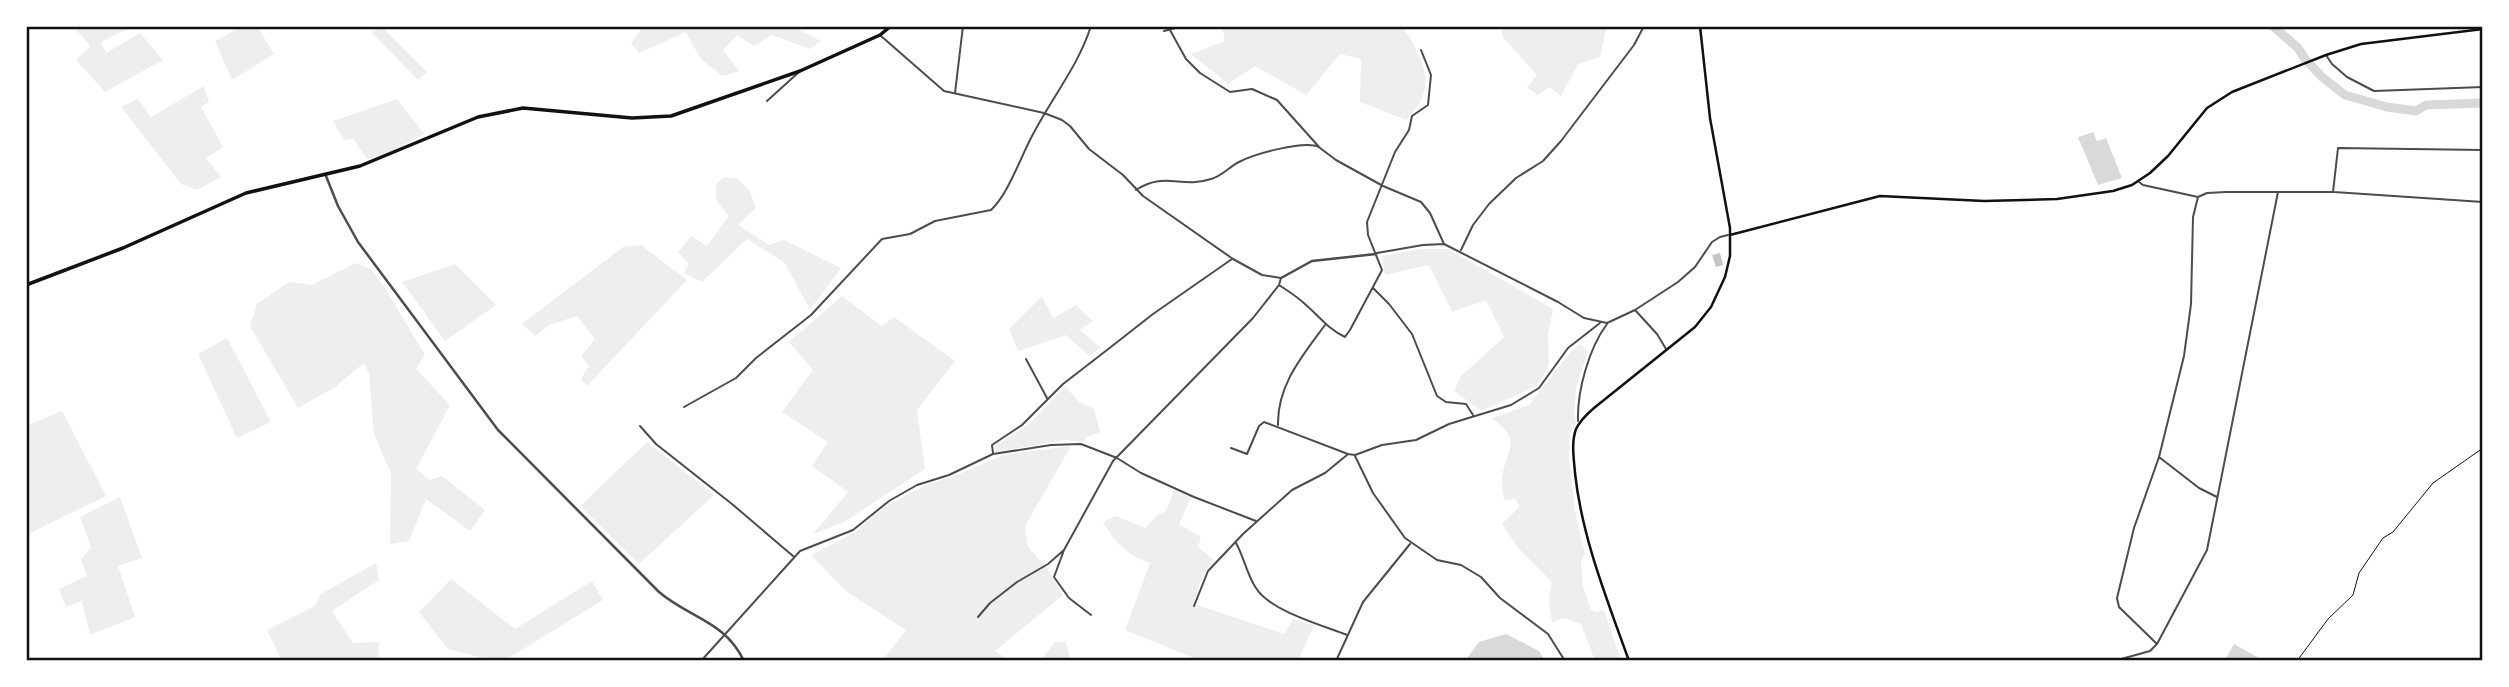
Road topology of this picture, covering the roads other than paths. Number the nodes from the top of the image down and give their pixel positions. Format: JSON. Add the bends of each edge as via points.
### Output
{"nodes":[{"id":1,"x":891,"y":26,"type":"edge"},
{"id":2,"x":963,"y":26,"type":"edge"},
{"id":3,"x":1091,"y":26,"type":"edge"},
{"id":4,"x":1183,"y":26,"type":"edge"},
{"id":5,"x":1644,"y":26,"type":"edge"},
{"id":6,"x":1700,"y":26,"type":"edge"},
{"id":7,"x":2483,"y":29,"type":"edge"},
{"id":8,"x":1170,"y":30,"type":"junction"},
{"id":9,"x":1164,"y":31,"type":"dead end"},
{"id":10,"x":880,"y":35,"type":"junction"},
{"id":11,"x":1421,"y":50,"type":"dead end"},
{"id":12,"x":2326,"y":54,"type":"junction"},
{"id":13,"x":800,"y":71,"type":"junction"},
{"id":14,"x":2483,"y":87,"type":"edge"},
{"id":15,"x":955,"y":94,"type":"junction"},
{"id":16,"x":767,"y":101,"type":"dead end"},
{"id":17,"x":1044,"y":113,"type":"junction"},
{"id":18,"x":1320,"y":148,"type":"junction"},
{"id":19,"x":2483,"y":150,"type":"edge"},
{"id":20,"x":326,"y":176,"type":"junction"},
{"id":21,"x":2138,"y":181,"type":"junction"},
{"id":22,"x":1383,"y":186,"type":"junction"},
{"id":23,"x":1136,"y":190,"type":"junction"},
{"id":24,"x":2278,"y":192,"type":"junction"},
{"id":25,"x":2333,"y":192,"type":"junction"},
{"id":26,"x":2197,"y":197,"type":"junction"},
{"id":27,"x":2483,"y":202,"type":"edge"},
{"id":28,"x":1730,"y":235,"type":"junction"},
{"id":29,"x":1444,"y":244,"type":"junction"},
{"id":30,"x":1460,"y":251,"type":"junction"},
{"id":31,"x":1376,"y":254,"type":"junction"},
{"id":32,"x":1233,"y":259,"type":"junction"},
{"id":33,"x":1281,"y":278,"type":"junction"},
{"id":34,"x":26,"y":285,"type":"edge"},
{"id":35,"x":1279,"y":285,"type":"junction"},
{"id":36,"x":1373,"y":288,"type":"junction"},
{"id":37,"x":1635,"y":310,"type":"junction"},
{"id":38,"x":1600,"y":323,"type":"junction"},
{"id":39,"x":1608,"y":323,"type":"junction"},
{"id":40,"x":1325,"y":326,"type":"junction"},
{"id":41,"x":1667,"y":350,"type":"junction"},
{"id":42,"x":1026,"y":359,"type":"dead end"},
{"id":43,"x":1048,"y":399,"type":"junction"},
{"id":44,"x":684,"y":407,"type":"dead end"},
{"id":45,"x":1473,"y":416,"type":"junction"},
{"id":46,"x":1579,"y":424,"type":"junction"},
{"id":47,"x":640,"y":426,"type":"dead end"},
{"id":48,"x":1278,"y":426,"type":"junction"},
{"id":49,"x":1231,"y":448,"type":"dead end"},
{"id":50,"x":993,"y":454,"type":"junction"},
{"id":51,"x":1348,"y":454,"type":"junction"},
{"id":52,"x":1355,"y":455,"type":"junction"},
{"id":53,"x":2160,"y":457,"type":"junction"},
{"id":54,"x":1117,"y":458,"type":"junction"},
{"id":55,"x":2218,"y":497,"type":"junction"},
{"id":56,"x":1256,"y":521,"type":"junction"},
{"id":57,"x":1236,"y":542,"type":"junction"},
{"id":58,"x":1410,"y":543,"type":"junction"},
{"id":59,"x":1065,"y":550,"type":"junction"},
{"id":60,"x":793,"y":557,"type":"junction"},
{"id":61,"x":1194,"y":606,"type":"dead end"},
{"id":62,"x":1091,"y":615,"type":"dead end"},
{"id":63,"x":978,"y":617,"type":"dead end"},
{"id":64,"x":726,"y":633,"type":"junction"},
{"id":65,"x":1347,"y":635,"type":"junction"},
{"id":66,"x":2156,"y":645,"type":"junction"},
{"id":67,"x":701,"y":661,"type":"edge"},
{"id":68,"x":744,"y":661,"type":"edge"},
{"id":69,"x":1336,"y":661,"type":"edge"},
{"id":70,"x":1565,"y":661,"type":"edge"},
{"id":71,"x":1629,"y":661,"type":"edge"},
{"id":72,"x":2114,"y":661,"type":"edge"}],
"edges":[{"from":1,"to":10,"type":"main road"},
{"from":2,"to":15,"type":"street"},
{"from":3,"to":17,"type":"street","via":[[1078,58]]},
{"from":4,"to":8,"type":"street"},
{"from":5,"to":30,"type":"street","via":[[1561,141],[1489,204]]},
{"from":6,"to":28,"type":"main road"},
{"from":7,"to":12,"type":"main road","via":[[2373,41]]},
{"from":8,"to":9,"type":"street"},
{"from":8,"to":18,"type":"street","via":[[1200,74],[1230,92],[1252,89],[1277,100]]},
{"from":10,"to":13,"type":"main road"},
{"from":10,"to":15,"type":"street","via":[[936,86]]},
{"from":11,"to":22,"type":"street","via":[[1431,75],[1428,105],[1412,116]]},
{"from":12,"to":14,"type":"street","via":[[2347,77],[2374,90]]},
{"from":12,"to":21,"type":"main road","via":[[2215,101],[2168,156]]},
{"from":13,"to":16,"type":"street"},
{"from":13,"to":20,"type":"main road","via":[[660,118],[539,108],[503,110]]},
{"from":15,"to":17,"type":"street"},
{"from":17,"to":23,"type":"street","via":[[1070,125],[1089,149]]},
{"from":17,"to":44,"type":"street","via":[[991,210],[935,221],[910,234],[881,239],[811,315],[728,384]]},
{"from":18,"to":22,"type":"street"},
{"from":18,"to":23,"type":"street","via":[[1302,145],[1244,160],[1210,179],[1189,183],[1154,180]]},
{"from":19,"to":25,"type":"street","via":[[2338,148]]},
{"from":20,"to":34,"type":"main road","via":[[246,193]]},
{"from":20,"to":64,"type":"street","via":[[358,242],[498,430],[659,593]]},
{"from":21,"to":26,"type":"street","via":[[2143,186]]},
{"from":21,"to":28,"type":"main road","via":[[2098,195],[2057,199],[1871,197]]},
{"from":22,"to":29,"type":"street","via":[[1421,202]]},
{"from":22,"to":31,"type":"street","via":[[1367,222]]},
{"from":23,"to":32,"type":"street"},
{"from":24,"to":25,"type":"street"},
{"from":24,"to":26,"type":"street"},
{"from":24,"to":55,"type":"street"},
{"from":25,"to":27,"type":"street"},
{"from":26,"to":53,"type":"street","via":[[2189,331]]},
{"from":28,"to":37,"type":"street","via":[[1716,238],[1688,274]]},
{"from":28,"to":41,"type":"main road","via":[[1729,261],[1716,299],[1700,322]]},
{"from":29,"to":30,"type":"street"},
{"from":29,"to":31,"type":"street"},
{"from":30,"to":38,"type":"street"},
{"from":31,"to":33,"type":"street","via":[[1312,261]]},
{"from":31,"to":36,"type":"street","via":[[1382,270]]},
{"from":32,"to":33,"type":"street","via":[[1262,275]]},
{"from":32,"to":43,"type":"street","via":[[1153,314]]},
{"from":33,"to":35,"type":"street"},
{"from":35,"to":40,"type":"street"},
{"from":35,"to":54,"type":"street"},
{"from":36,"to":40,"type":"street","via":[[1345,337]]},
{"from":36,"to":45,"type":"street","via":[[1412,334],[1437,396],[1466,404]]},
{"from":37,"to":39,"type":"street"},
{"from":37,"to":41,"type":"street"},
{"from":38,"to":39,"type":"street"},
{"from":38,"to":45,"type":"street","via":[[1568,348],[1532,393],[1499,410]]},
{"from":39,"to":46,"type":"street","via":[[1591,352]]},
{"from":40,"to":48,"type":"street","via":[[1287,379]]},
{"from":41,"to":46,"type":"main road"},
{"from":42,"to":43,"type":"street"},
{"from":43,"to":50,"type":"street","via":[[1022,425],[992,444]]},
{"from":45,"to":52,"type":"street","via":[[1416,440]]},
{"from":46,"to":71,"type":"main road","via":[[1574,450],[1581,518]]},
{"from":47,"to":60,"type":"street"},
{"from":48,"to":49,"type":"street","via":[[1261,423],[1247,454]]},
{"from":48,"to":51,"type":"street"},
{"from":50,"to":54,"type":"street","via":[[1066,443],[1089,446]]},
{"from":50,"to":60,"type":"street","via":[[917,485],[853,530]]},
{"from":51,"to":52,"type":"street"},
{"from":51,"to":56,"type":"street","via":[[1325,473],[1292,490]]},
{"from":52,"to":58,"type":"street","via":[[1373,493]]},
{"from":53,"to":55,"type":"street"},
{"from":53,"to":66,"type":"street","via":[[2134,528],[2117,603]]},
{"from":54,"to":56,"type":"street","via":[[1141,473]]},
{"from":54,"to":59,"type":"street"},
{"from":55,"to":66,"type":"street","via":[[2207,550]]},
{"from":56,"to":57,"type":"street"},
{"from":57,"to":61,"type":"street","via":[[1208,571]]},
{"from":57,"to":65,"type":"street","via":[[1261,595]]},
{"from":58,"to":65,"type":"street","via":[[1370,591]]},
{"from":58,"to":70,"type":"street","via":[[1437,560],[1461,565],[1481,577],[1500,598],[1548,634]]},
{"from":59,"to":62,"type":"street","via":[[1054,577],[1069,598]]},
{"from":59,"to":63,"type":"street","via":[[1017,582]]},
{"from":60,"to":64,"type":"street"},
{"from":64,"to":67,"type":"street"},
{"from":64,"to":68,"type":"street"},
{"from":65,"to":69,"type":"street"},
{"from":66,"to":72,"type":"street"}]}
